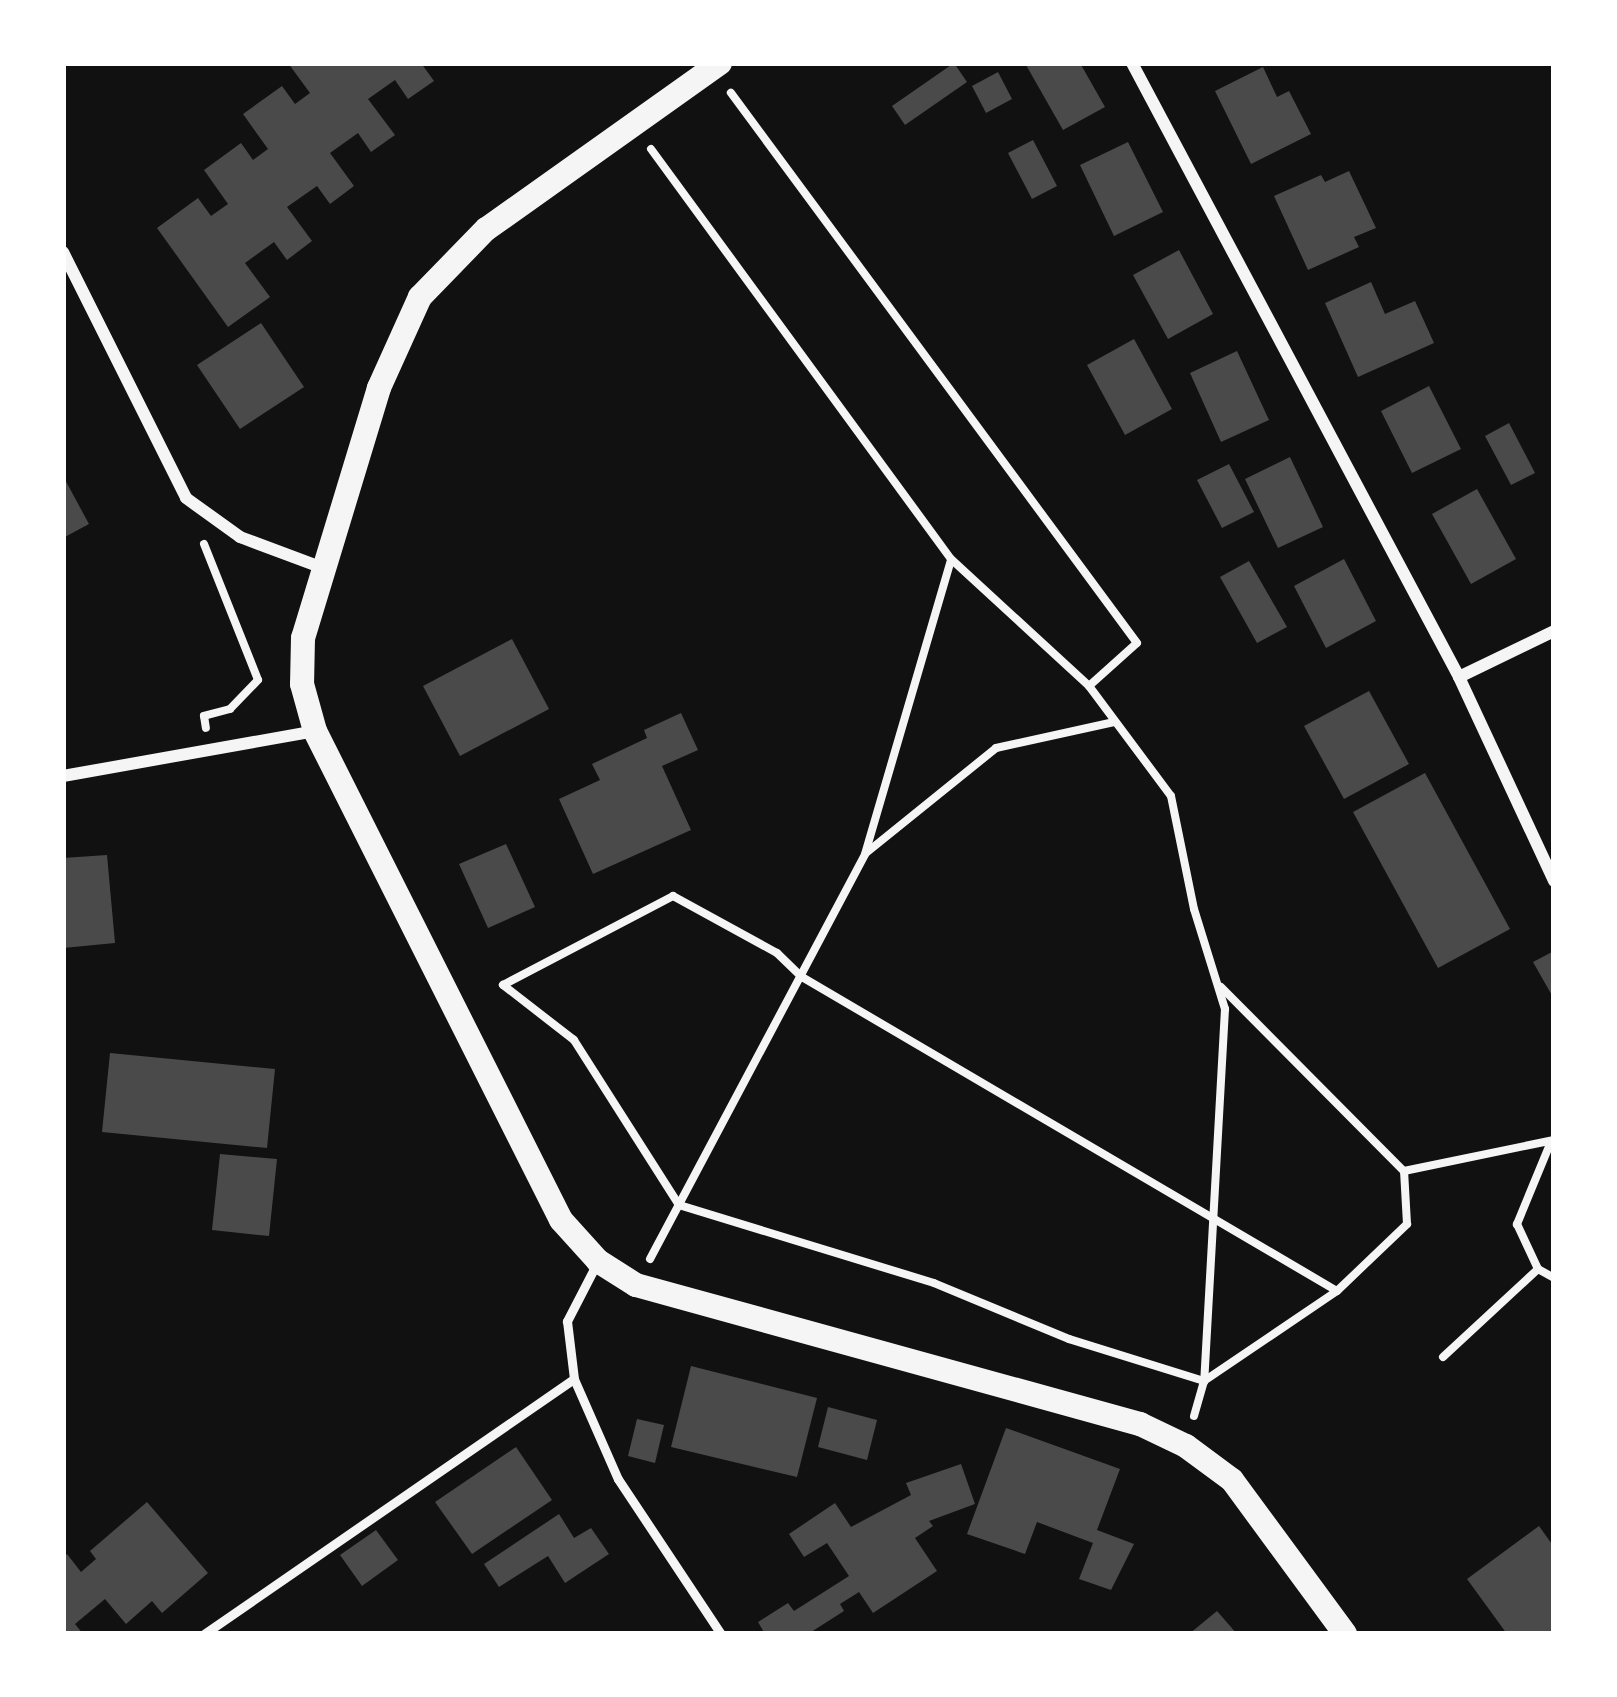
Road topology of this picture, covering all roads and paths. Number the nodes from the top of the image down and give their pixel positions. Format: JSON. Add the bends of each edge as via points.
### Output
{"nodes":[{"id":1,"x":1132,"y":63,"type":"edge"},
{"id":2,"x":716,"y":66,"type":"edge"},
{"id":3,"x":632,"y":124,"type":"junction"},
{"id":4,"x":63,"y":252,"type":"edge"},
{"id":5,"x":186,"y":498,"type":"junction"},
{"id":6,"x":951,"y":559,"type":"junction"},
{"id":7,"x":324,"y":568,"type":"junction"},
{"id":8,"x":1554,"y":631,"type":"edge"},
{"id":9,"x":1459,"y":677,"type":"junction"},
{"id":10,"x":1089,"y":686,"type":"junction"},
{"id":11,"x":1114,"y":722,"type":"junction"},
{"id":12,"x":315,"y":731,"type":"junction"},
{"id":13,"x":211,"y":751,"type":"junction"},
{"id":14,"x":63,"y":776,"type":"edge"},
{"id":15,"x":865,"y":854,"type":"junction"},
{"id":16,"x":1554,"y":881,"type":"edge"},
{"id":17,"x":802,"y":977,"type":"junction"},
{"id":18,"x":1221,"y":987,"type":"junction"},
{"id":19,"x":1552,"y":1141,"type":"edge"},
{"id":20,"x":1404,"y":1171,"type":"junction"},
{"id":21,"x":680,"y":1204,"type":"junction"},
{"id":22,"x":1213,"y":1220,"type":"junction"},
{"id":23,"x":598,"y":1262,"type":"junction"},
{"id":24,"x":1538,"y":1269,"type":"junction"},
{"id":25,"x":1554,"y":1278,"type":"edge"},
{"id":26,"x":636,"y":1285,"type":"junction"},
{"id":27,"x":1336,"y":1291,"type":"junction"},
{"id":28,"x":1443,"y":1357,"type":"dead end"},
{"id":29,"x":574,"y":1379,"type":"junction"},
{"id":30,"x":1204,"y":1381,"type":"junction"},
{"id":31,"x":1186,"y":1446,"type":"junction"},
{"id":32,"x":204,"y":1634,"type":"edge"},
{"id":33,"x":722,"y":1634,"type":"edge"},
{"id":34,"x":1345,"y":1634,"type":"edge"}],
"edges":[{"from":1,"to":9,"type":"street"},
{"from":2,"to":3,"type":"main road"},
{"from":2,"to":10,"type":"path","via":[[1137,643]]},
{"from":3,"to":6,"type":"path"},
{"from":3,"to":7,"type":"main road","via":[[486,229],[420,297],[379,388]]},
{"from":4,"to":5,"type":"street"},
{"from":5,"to":7,"type":"street","via":[[240,537]]},
{"from":5,"to":13,"type":"path","via":[[258,680],[230,709],[204,716]]},
{"from":6,"to":10,"type":"path"},
{"from":6,"to":15,"type":"path"},
{"from":7,"to":12,"type":"main road","via":[[303,638],[302,684]]},
{"from":8,"to":9,"type":"street"},
{"from":9,"to":16,"type":"street"},
{"from":10,"to":11,"type":"path"},
{"from":11,"to":15,"type":"path","via":[[996,748]]},
{"from":11,"to":18,"type":"path","via":[[1171,796],[1194,909]]},
{"from":12,"to":13,"type":"street"},
{"from":12,"to":23,"type":"main road","via":[[561,1220]]},
{"from":13,"to":14,"type":"street"},
{"from":15,"to":17,"type":"path"},
{"from":17,"to":21,"type":"path"},
{"from":17,"to":21,"type":"path","via":[[777,953],[673,896],[503,985],[574,1040]]},
{"from":17,"to":22,"type":"path"},
{"from":18,"to":20,"type":"path"},
{"from":18,"to":22,"type":"path"},
{"from":19,"to":20,"type":"path"},
{"from":19,"to":24,"type":"path","via":[[1517,1223]]},
{"from":20,"to":27,"type":"path","via":[[1407,1224]]},
{"from":21,"to":26,"type":"path"},
{"from":21,"to":30,"type":"path","via":[[934,1283],[1069,1339]]},
{"from":22,"to":27,"type":"path"},
{"from":22,"to":30,"type":"path"},
{"from":23,"to":26,"type":"main road"},
{"from":23,"to":29,"type":"lane","via":[[567,1321]]},
{"from":24,"to":25,"type":"path"},
{"from":24,"to":28,"type":"path"},
{"from":26,"to":31,"type":"main road","via":[[1140,1424]]},
{"from":27,"to":30,"type":"path"},
{"from":29,"to":32,"type":"lane"},
{"from":29,"to":33,"type":"lane","via":[[619,1479]]},
{"from":30,"to":31,"type":"path"},
{"from":31,"to":34,"type":"main road","via":[[1232,1480]]}]}
